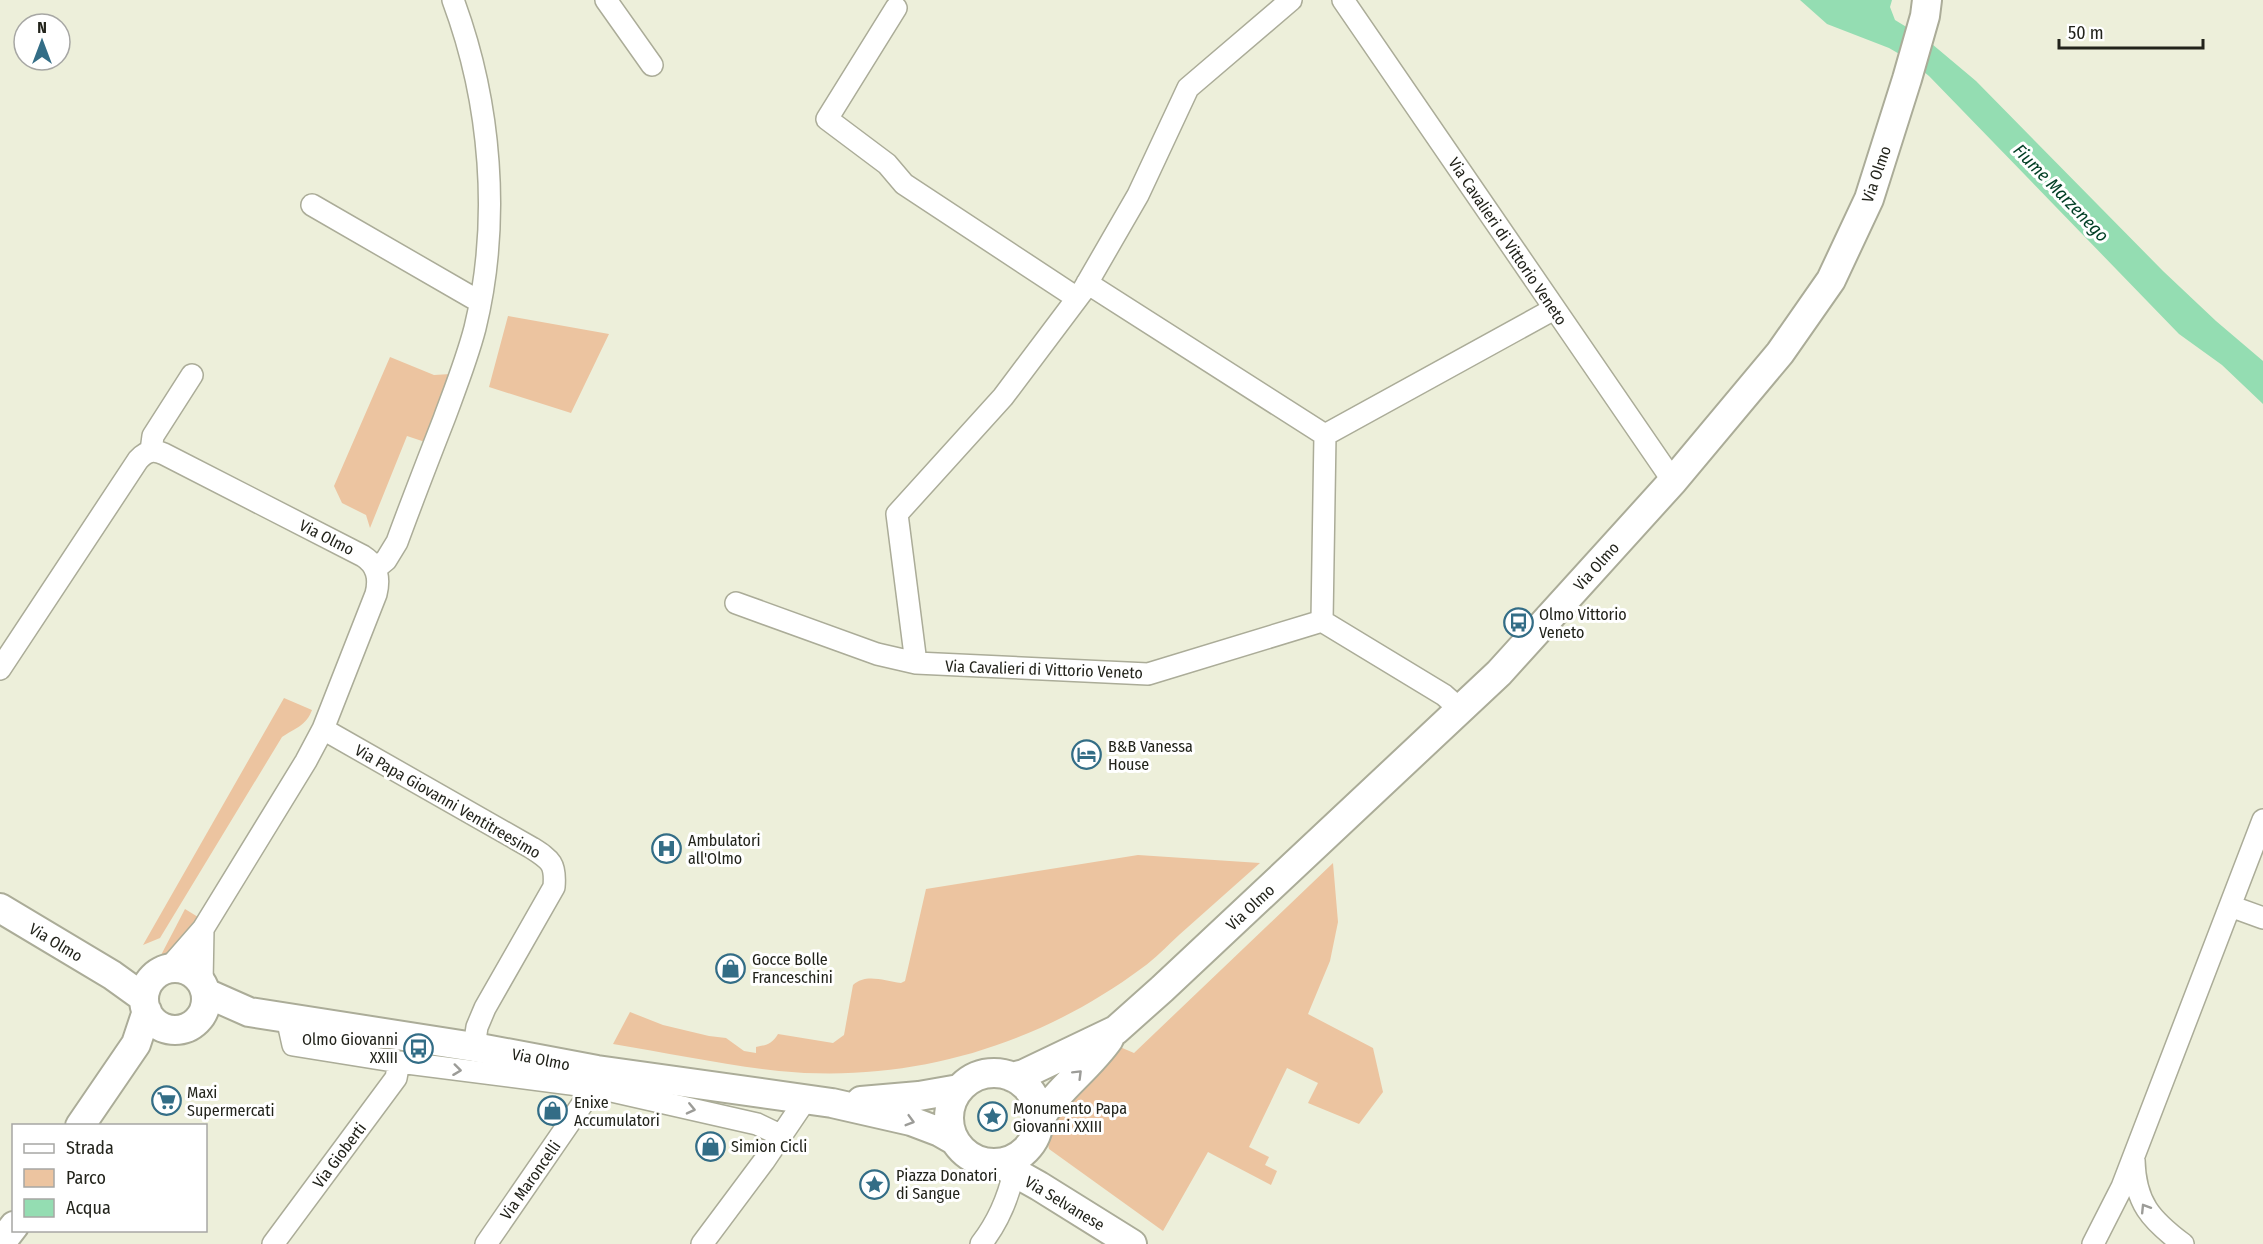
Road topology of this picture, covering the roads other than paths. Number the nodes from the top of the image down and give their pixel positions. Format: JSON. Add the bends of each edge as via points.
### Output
{"nodes":[{"id":1,"x":453,"y":0,"type":"edge"},
{"id":2,"x":606,"y":0,"type":"edge"},
{"id":3,"x":1291,"y":0,"type":"edge"},
{"id":4,"x":1343,"y":0,"type":"edge"},
{"id":5,"x":1927,"y":0,"type":"edge"},
{"id":6,"x":896,"y":8,"type":"dead end"},
{"id":7,"x":652,"y":65,"type":"dead end"},
{"id":8,"x":312,"y":205,"type":"dead end"},
{"id":9,"x":1082,"y":290,"type":"junction"},
{"id":10,"x":480,"y":302,"type":"junction"},
{"id":11,"x":1554,"y":309,"type":"junction"},
{"id":12,"x":192,"y":375,"type":"dead end"},
{"id":13,"x":1325,"y":435,"type":"junction"},
{"id":14,"x":151,"y":451,"type":"junction"},
{"id":15,"x":1673,"y":481,"type":"junction"},
{"id":16,"x":375,"y":569,"type":"junction"},
{"id":17,"x":736,"y":603,"type":"dead end"},
{"id":18,"x":1322,"y":621,"type":"junction"},
{"id":19,"x":916,"y":663,"type":"junction"},
{"id":20,"x":0,"y":669,"type":"edge"},
{"id":21,"x":1461,"y":710,"type":"junction"},
{"id":22,"x":323,"y":729,"type":"junction"},
{"id":23,"x":2263,"y":820,"type":"edge"},
{"id":24,"x":2230,"y":906,"type":"junction"},
{"id":25,"x":0,"y":908,"type":"edge"},
{"id":26,"x":2263,"y":918,"type":"edge"},
{"id":27,"x":204,"y":929,"type":"junction"},
{"id":28,"x":153,"y":989,"type":"junction"},
{"id":29,"x":196,"y":1007,"type":"junction"},
{"id":30,"x":287,"y":1018,"type":"junction"},
{"id":31,"x":1116,"y":1030,"type":"junction"},
{"id":32,"x":135,"y":1044,"type":"junction"},
{"id":33,"x":474,"y":1047,"type":"junction"},
{"id":34,"x":399,"y":1062,"type":"junction"},
{"id":35,"x":1012,"y":1077,"type":"junction"},
{"id":36,"x":595,"y":1078,"type":"junction"},
{"id":37,"x":959,"y":1089,"type":"junction"},
{"id":38,"x":819,"y":1101,"type":"junction"},
{"id":39,"x":82,"y":1124,"type":"edge"},
{"id":40,"x":1037,"y":1128,"type":"junction"},
{"id":41,"x":782,"y":1136,"type":"junction"},
{"id":42,"x":954,"y":1140,"type":"junction"},
{"id":43,"x":2134,"y":1157,"type":"junction"},
{"id":44,"x":1006,"y":1168,"type":"junction"},
{"id":45,"x":12,"y":1229,"type":"edge"},
{"id":46,"x":0,"y":1244,"type":"edge"},
{"id":47,"x":273,"y":1244,"type":"edge"},
{"id":48,"x":486,"y":1244,"type":"edge"},
{"id":49,"x":702,"y":1244,"type":"edge"},
{"id":50,"x":981,"y":1244,"type":"edge"},
{"id":51,"x":1132,"y":1244,"type":"edge"},
{"id":52,"x":2093,"y":1244,"type":"edge"},
{"id":53,"x":2183,"y":1244,"type":"edge"}],
"edges":[{"from":1,"to":10,"type":"street","via":[[473,67],[485,134],[489,205]]},
{"from":2,"to":7,"type":"street"},
{"from":3,"to":9,"type":"street","via":[[1188,88],[1138,195]]},
{"from":4,"to":11,"type":"street","name":"Via Cavalieri di Vittorio Veneto"},
{"from":5,"to":15,"type":"street","name":"Via Olmo","via":[[1869,199],[1831,280],[1780,353]]},
{"from":6,"to":9,"type":"street","via":[[827,119],[887,164],[904,184]]},
{"from":8,"to":10,"type":"street"},
{"from":9,"to":13,"type":"street"},
{"from":9,"to":19,"type":"street","via":[[1003,398],[897,514]]},
{"from":10,"to":16,"type":"street","via":[[465,360],[397,542]]},
{"from":11,"to":13,"type":"street"},
{"from":11,"to":15,"type":"street","name":"Via Cavalieri di Vittorio Veneto"},
{"from":12,"to":14,"type":"street","via":[[153,436]]},
{"from":13,"to":18,"type":"street"},
{"from":14,"to":16,"type":"street","name":"Via Olmo","via":[[164,454],[363,556]]},
{"from":14,"to":20,"type":"street","via":[[138,460]]},
{"from":15,"to":21,"type":"street","name":"Via Olmo"},
{"from":16,"to":22,"type":"street","via":[[376,594]]},
{"from":17,"to":19,"type":"street","name":"Via Cavalieri di Vittorio Veneto","via":[[877,654]]},
{"from":18,"to":19,"type":"street","name":"Via Cavalieri di Vittorio Veneto","via":[[1148,674]]},
{"from":18,"to":21,"type":"street","via":[[1444,695]]},
{"from":21,"to":31,"type":"street","name":"Via Olmo"},
{"from":22,"to":27,"type":"street"},
{"from":22,"to":33,"type":"street","name":"Via Papa Giovanni Ventitreesimo","via":[[552,863],[554,887],[485,1008]]},
{"from":23,"to":24,"type":"street"},
{"from":24,"to":26,"type":"street"},
{"from":24,"to":43,"type":"street"},
{"from":25,"to":28,"type":"street","name":"Via Olmo","via":[[112,975]]},
{"from":27,"to":28,"type":"street"},
{"from":27,"to":29,"type":"street"},
{"from":28,"to":29,"type":"street","via":[[186,970],[195,975]]},
{"from":28,"to":29,"type":"street","via":[[158,1025],[166,1029]]},
{"from":28,"to":32,"type":"street"},
{"from":29,"to":30,"type":"street","name":"Via Olmo"},
{"from":29,"to":32,"type":"street","name":"Via Olmo"},
{"from":30,"to":33,"type":"street","name":"Via Olmo"},
{"from":30,"to":34,"type":"street","name":"Via Olmo","via":[[293,1045]]},
{"from":31,"to":35,"type":"street","name":"Via Olmo"},
{"from":40,"to":31,"type":"street","name":"Via Olmo","one_way":true,"via":[[1057,1095]]},
{"from":32,"to":39,"type":"street"},
{"from":33,"to":36,"type":"street","name":"Via Olmo"},
{"from":34,"to":36,"type":"street","name":"Via Olmo","one_way":true},
{"from":34,"to":47,"type":"street","name":"Via Gioberti","via":[[396,1078]]},
{"from":35,"to":37,"type":"street","name":"Via Olmo","via":[[984,1074]]},
{"from":35,"to":40,"type":"street","via":[[1032,1093],[1038,1105]]},
{"from":36,"to":38,"type":"street","name":"Via Olmo"},
{"from":36,"to":41,"type":"street","name":"Via Olmo","one_way":true,"via":[[761,1125]]},
{"from":36,"to":48,"type":"street","name":"Via Maroncelli"},
{"from":37,"to":38,"type":"street","name":"Via Olmo","via":[[919,1096]]},
{"from":37,"to":42,"type":"street","via":[[949,1113]]},
{"from":38,"to":41,"type":"street"},
{"from":38,"to":42,"type":"street","name":"Via Olmo","one_way":true,"via":[[911,1121]]},
{"from":40,"to":44,"type":"street","name":"Via Olmo","via":[[1026,1150]]},
{"from":40,"to":51,"type":"street","name":"Via Selvanese","via":[[1046,1169]]},
{"from":41,"to":49,"type":"street"},
{"from":42,"to":44,"type":"street","name":"Via Olmo","via":[[972,1158]]},
{"from":43,"to":52,"type":"street"},
{"from":53,"to":43,"type":"street","one_way":true,"via":[[2149,1215],[2139,1196]]},
{"from":44,"to":50,"type":"street","via":[[1006,1202]]},
{"from":44,"to":51,"type":"street","name":"Via Selvanese"},
{"from":45,"to":46,"type":"street"}]}
